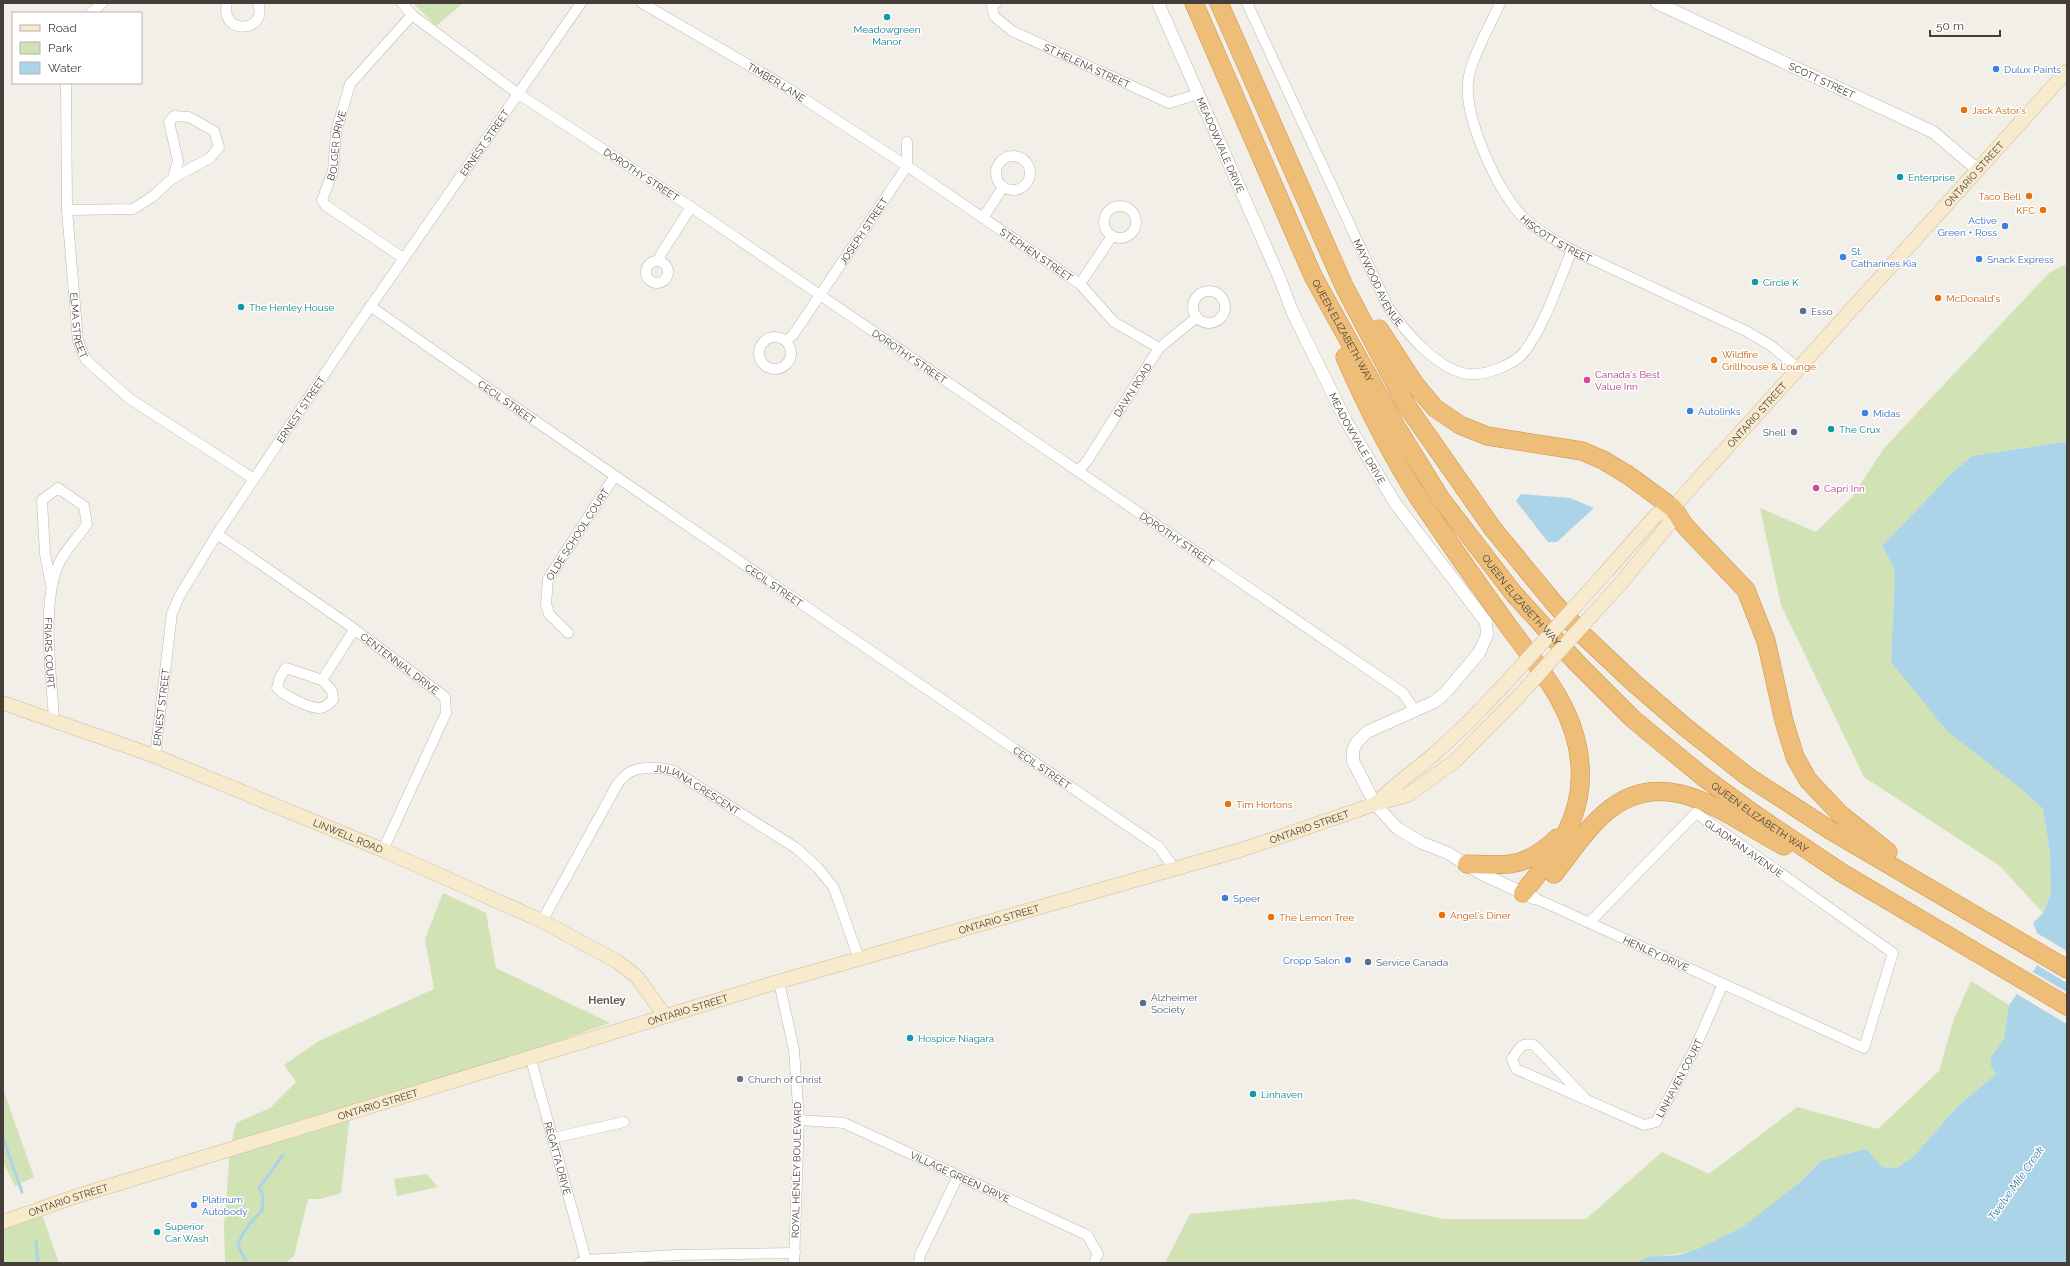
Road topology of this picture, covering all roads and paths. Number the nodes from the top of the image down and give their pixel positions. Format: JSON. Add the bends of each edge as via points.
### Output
{"nodes":[{"id":1,"x":102,"y":3,"type":"edge"},
{"id":2,"x":227,"y":3,"type":"edge"},
{"id":3,"x":258,"y":3,"type":"edge"},
{"id":4,"x":402,"y":3,"type":"edge"},
{"id":5,"x":581,"y":3,"type":"edge"},
{"id":6,"x":642,"y":3,"type":"edge"},
{"id":7,"x":996,"y":3,"type":"edge"},
{"id":8,"x":1158,"y":3,"type":"edge"},
{"id":9,"x":1194,"y":3,"type":"edge"},
{"id":10,"x":1219,"y":3,"type":"edge"},
{"id":11,"x":1222,"y":3,"type":"edge"},
{"id":12,"x":1500,"y":3,"type":"edge"},
{"id":13,"x":1657,"y":3,"type":"edge"},
{"id":14,"x":1251,"y":5,"type":"edge"},
{"id":15,"x":92,"y":12,"type":"edge"},
{"id":16,"x":412,"y":15,"type":"junction"},
{"id":17,"x":2067,"y":71,"type":"edge"},
{"id":18,"x":66,"y":84,"type":"edge"},
{"id":19,"x":517,"y":93,"type":"junction"},
{"id":20,"x":1198,"y":94,"type":"junction"},
{"id":21,"x":907,"y":142,"type":"dead end"},
{"id":22,"x":908,"y":166,"type":"junction"},
{"id":23,"x":1978,"y":170,"type":"junction"},
{"id":24,"x":173,"y":178,"type":"junction"},
{"id":25,"x":1003,"y":187,"type":"dead end"},
{"id":26,"x":691,"y":207,"type":"junction"},
{"id":27,"x":67,"y":210,"type":"junction"},
{"id":28,"x":983,"y":218,"type":"junction"},
{"id":29,"x":1112,"y":236,"type":"dead end"},
{"id":30,"x":1572,"y":250,"type":"junction"},
{"id":31,"x":403,"y":258,"type":"junction"},
{"id":32,"x":658,"y":261,"type":"dead end"},
{"id":33,"x":1313,"y":276,"type":"junction"},
{"id":34,"x":1080,"y":284,"type":"junction"},
{"id":35,"x":820,"y":295,"type":"junction"},
{"id":36,"x":370,"y":306,"type":"junction"},
{"id":37,"x":1197,"y":317,"type":"dead end"},
{"id":38,"x":786,"y":341,"type":"dead end"},
{"id":39,"x":1159,"y":348,"type":"junction"},
{"id":40,"x":1798,"y":368,"type":"junction"},
{"id":41,"x":1078,"y":471,"type":"junction"},
{"id":42,"x":614,"y":477,"type":"junction"},
{"id":43,"x":254,"y":479,"type":"junction"},
{"id":44,"x":1673,"y":508,"type":"junction"},
{"id":45,"x":217,"y":534,"type":"junction"},
{"id":46,"x":52,"y":585,"type":"junction"},
{"id":47,"x":354,"y":630,"type":"junction"},
{"id":48,"x":568,"y":633,"type":"dead end"},
{"id":49,"x":322,"y":680,"type":"junction"},
{"id":50,"x":3,"y":703,"type":"edge"},
{"id":51,"x":1415,"y":711,"type":"junction"},
{"id":52,"x":54,"y":721,"type":"junction"},
{"id":53,"x":156,"y":756,"type":"junction"},
{"id":54,"x":1374,"y":804,"type":"junction"},
{"id":55,"x":1576,"y":806,"type":"junction"},
{"id":56,"x":383,"y":850,"type":"junction"},
{"id":57,"x":1468,"y":864,"type":"junction"},
{"id":58,"x":1174,"y":868,"type":"junction"},
{"id":59,"x":1842,"y":873,"type":"junction"},
{"id":60,"x":1529,"y":895,"type":"junction"},
{"id":61,"x":542,"y":921,"type":"junction"},
{"id":62,"x":1988,"y":922,"type":"junction"},
{"id":63,"x":1589,"y":923,"type":"junction"},
{"id":64,"x":859,"y":959,"type":"junction"},
{"id":65,"x":1891,"y":959,"type":"joint"},
{"id":66,"x":2067,"y":969,"type":"edge"},
{"id":67,"x":779,"y":982,"type":"junction"},
{"id":68,"x":1722,"y":984,"type":"junction"},
{"id":69,"x":2067,"y":1006,"type":"edge"},
{"id":70,"x":665,"y":1016,"type":"junction"},
{"id":71,"x":530,"y":1056,"type":"junction"},
{"id":72,"x":1584,"y":1098,"type":"junction"},
{"id":73,"x":799,"y":1120,"type":"junction"},
{"id":74,"x":624,"y":1122,"type":"dead end"},
{"id":75,"x":553,"y":1138,"type":"junction"},
{"id":76,"x":958,"y":1176,"type":"junction"},
{"id":77,"x":3,"y":1222,"type":"edge"},
{"id":78,"x":794,"y":1258,"type":"edge"},
{"id":79,"x":675,"y":1259,"type":"edge"},
{"id":80,"x":583,"y":1262,"type":"edge"},
{"id":81,"x":919,"y":1263,"type":"edge"},
{"id":82,"x":1094,"y":1263,"type":"edge"}],
"edges":[{"from":1,"to":15,"type":"street"},
{"from":2,"to":3,"type":"street","via":[[228,19],[242,27],[256,21],[260,10]]},
{"from":4,"to":16,"type":"street","name":"DOROTHY STREET"},
{"from":5,"to":19,"type":"street"},
{"from":6,"to":22,"type":"street","name":"TIMBER LANE","via":[[781,84]]},
{"from":7,"to":20,"type":"street","name":"ST HELENA STREET","via":[[992,6],[994,16],[1012,31],[1162,100],[1169,103]]},
{"from":8,"to":20,"type":"street","name":"MEADOWVALE DRIVE"},
{"from":9,"to":33,"type":"highway","name":"QUEEN ELIZABETH WAY"},
{"from":10,"to":62,"type":"highway","name":"QUEEN ELIZABETH WAY","via":[[1344,286],[1408,406],[1493,529],[1554,603],[1583,635],[1634,683],[1747,776],[1830,830]]},
{"from":11,"to":44,"type":"highway","via":[[1371,317],[1414,384],[1435,408],[1460,425],[1487,436],[1566,448],[1602,460]]},
{"from":12,"to":30,"type":"street","name":"HISCOTT STREET","via":[[1470,70],[1467,83],[1470,116],[1477,139],[1508,197],[1525,219]]},
{"from":13,"to":23,"type":"street","name":"SCOTT STREET","via":[[1933,132]]},
{"from":14,"to":30,"type":"street","name":"MAYWOOD AVENUE","via":[[1388,307],[1402,327],[1436,359],[1458,372],[1468,374],[1490,372],[1514,362],[1537,332]]},
{"from":16,"to":19,"type":"street","name":"DOROTHY STREET"},
{"from":16,"to":31,"type":"street","name":"BOLGER DRIVE","via":[[350,84],[336,132],[333,171],[322,200],[325,205]]},
{"from":17,"to":23,"type":"main road","name":"ONTARIO STREET"},
{"from":18,"to":27,"type":"street","name":"ELMA STREET"},
{"from":19,"to":26,"type":"street","name":"DOROTHY STREET"},
{"from":19,"to":31,"type":"street","name":"ERNEST STREET"},
{"from":20,"to":51,"type":"street","name":"MEADOWVALE DRIVE","via":[[1292,311],[1346,421],[1395,503],[1486,622],[1487,636],[1479,652],[1462,674],[1434,702]]},
{"from":21,"to":22,"type":"street"},
{"from":22,"to":28,"type":"street","name":"STEPHEN STREET"},
{"from":22,"to":35,"type":"street","name":"JOSEPH STREET"},
{"from":23,"to":40,"type":"main road","name":"ONTARIO STREET"},
{"from":24,"to":24,"type":"street","via":[[210,158],[219,147],[214,131],[189,117],[174,116],[169,122],[178,161]]},
{"from":24,"to":27,"type":"street","via":[[152,197],[133,209]]},
{"from":25,"to":28,"type":"street"},
{"from":26,"to":32,"type":"street"},
{"from":26,"to":35,"type":"street","name":"DOROTHY STREET"},
{"from":27,"to":43,"type":"street","name":"ELMA STREET","via":[[78,341],[86,360],[130,399]]},
{"from":28,"to":34,"type":"street","name":"STEPHEN STREET"},
{"from":29,"to":34,"type":"street"},
{"from":30,"to":40,"type":"street","name":"HISCOTT STREET","via":[[1746,331],[1770,345]]},
{"from":31,"to":36,"type":"street","name":"ERNEST STREET"},
{"from":33,"to":55,"type":"highway","via":[[1357,383],[1419,497],[1547,679],[1566,711],[1578,744],[1580,767]]},
{"from":33,"to":59,"type":"highway","name":"QUEEN ELIZABETH WAY","via":[[1396,428],[1441,499],[1514,594],[1633,719],[1754,814]]},
{"from":34,"to":39,"type":"street","name":"STEPHEN STREET","via":[[1114,322]]},
{"from":35,"to":38,"type":"street","name":"JOSEPH STREET","via":[[793,335]]},
{"from":35,"to":41,"type":"street","name":"DOROTHY STREET"},
{"from":36,"to":42,"type":"street","name":"CECIL STREET"},
{"from":36,"to":43,"type":"street","name":"ERNEST STREET"},
{"from":37,"to":39,"type":"street","name":"DAWN ROAD"},
{"from":39,"to":41,"type":"street","name":"DAWN ROAD","via":[[1087,462]]},
{"from":40,"to":44,"type":"main road","name":"ONTARIO STREET"},
{"from":41,"to":51,"type":"street","name":"DOROTHY STREET","via":[[1403,693]]},
{"from":42,"to":48,"type":"street","name":"OLDE SCHOOL COURT","via":[[548,579],[546,604],[549,614]]},
{"from":42,"to":58,"type":"street","name":"CECIL STREET","via":[[1160,847]]},
{"from":43,"to":45,"type":"street","name":"ERNEST STREET"},
{"from":44,"to":54,"type":"main road","name":"ONTARIO STREET","bridge":true,"via":[[1657,514],[1459,732]]},
{"from":44,"to":54,"type":"main road","name":"ONTARIO STREET","bridge":true,"via":[[1669,524],[1620,583],[1518,697],[1455,761],[1408,795]]},
{"from":44,"to":62,"type":"highway","via":[[1685,526],[1746,590],[1766,641],[1795,757],[1808,780],[1840,814],[1871,840]]},
{"from":45,"to":47,"type":"street","name":"CENTENNIAL DRIVE"},
{"from":45,"to":53,"type":"street","name":"ERNEST STREET","via":[[172,613]]},
{"from":46,"to":46,"type":"street","name":"FRIARS COURT","via":[[61,560],[87,524],[84,506],[58,488],[42,500],[45,554]]},
{"from":46,"to":52,"type":"street","name":"FRIARS COURT","via":[[48,608]]},
{"from":47,"to":49,"type":"street"},
{"from":47,"to":56,"type":"street","name":"CENTENNIAL DRIVE","via":[[445,698],[446,713]]},
{"from":49,"to":49,"type":"street","via":[[286,668],[277,688],[282,695],[318,708],[328,706],[333,700],[332,691]]},
{"from":50,"to":52,"type":"main road","name":"LINWELL ROAD"},
{"from":51,"to":54,"type":"street","name":"MEADOWVALE DRIVE","via":[[1367,732],[1357,742],[1353,761]]},
{"from":52,"to":53,"type":"main road","name":"LINWELL ROAD"},
{"from":53,"to":56,"type":"main road","name":"LINWELL ROAD"},
{"from":54,"to":57,"type":"street","name":"HENLEY DRIVE","via":[[1397,828],[1422,843]]},
{"from":54,"to":58,"type":"main road","name":"ONTARIO STREET","via":[[1244,850]]},
{"from":55,"to":57,"type":"highway","via":[[1557,837],[1544,850],[1529,859],[1500,866]]},
{"from":55,"to":60,"type":"highway","via":[[1567,833]]},
{"from":56,"to":61,"type":"main road","name":"LINWELL ROAD"},
{"from":57,"to":60,"type":"street","name":"HENLEY DRIVE","via":[[1482,874]]},
{"from":58,"to":64,"type":"main road","name":"ONTARIO STREET"},
{"from":59,"to":60,"type":"highway","via":[[1795,852],[1699,799],[1673,791],[1654,790],[1631,796],[1605,813]]},
{"from":59,"to":69,"type":"highway","name":"QUEEN ELIZABETH WAY"},
{"from":60,"to":63,"type":"street","name":"HENLEY DRIVE"},
{"from":61,"to":64,"type":"street","name":"JULIANA CRESCENT","via":[[618,783],[629,772],[662,768],[674,771],[796,848],[818,868],[834,888]]},
{"from":61,"to":70,"type":"main road","name":"LINWELL ROAD","via":[[618,962],[637,977]]},
{"from":62,"to":66,"type":"highway","name":"QUEEN ELIZABETH WAY"},
{"from":63,"to":65,"type":"street","name":"GLADMAN AVENUE","via":[[1696,813],[1893,953]]},
{"from":63,"to":68,"type":"street","name":"HENLEY DRIVE"},
{"from":64,"to":67,"type":"main road","name":"ONTARIO STREET"},
{"from":65,"to":68,"type":"street","name":"HENLEY DRIVE","via":[[1864,1048]]},
{"from":67,"to":70,"type":"main road","name":"ONTARIO STREET"},
{"from":67,"to":73,"type":"street","name":"ROYAL HENLEY BOULEVARD","via":[[794,1050]]},
{"from":68,"to":72,"type":"street","name":"LINHAVEN COURT","via":[[1696,1046],[1656,1122],[1644,1125]]},
{"from":70,"to":71,"type":"main road","name":"ONTARIO STREET"},
{"from":71,"to":75,"type":"street","name":"REGATTA DRIVE"},
{"from":71,"to":77,"type":"main road","name":"ONTARIO STREET","via":[[74,1197]]},
{"from":72,"to":72,"type":"street","name":"LINHAVEN COURT","via":[[1534,1045],[1520,1045],[1512,1059],[1516,1069]]},
{"from":73,"to":76,"type":"street","name":"VILLAGE GREEN DRIVE","via":[[844,1123]]},
{"from":73,"to":78,"type":"street","name":"ROYAL HENLEY BOULEVARD"},
{"from":74,"to":75,"type":"street"},
{"from":75,"to":80,"type":"street","name":"REGATTA DRIVE"},
{"from":76,"to":81,"type":"street","via":[[920,1255]]},
{"from":76,"to":82,"type":"street","name":"VILLAGE GREEN DRIVE","via":[[1087,1235],[1098,1254]]},
{"from":78,"to":79,"type":"street"},
{"from":79,"to":80,"type":"street"}]}
